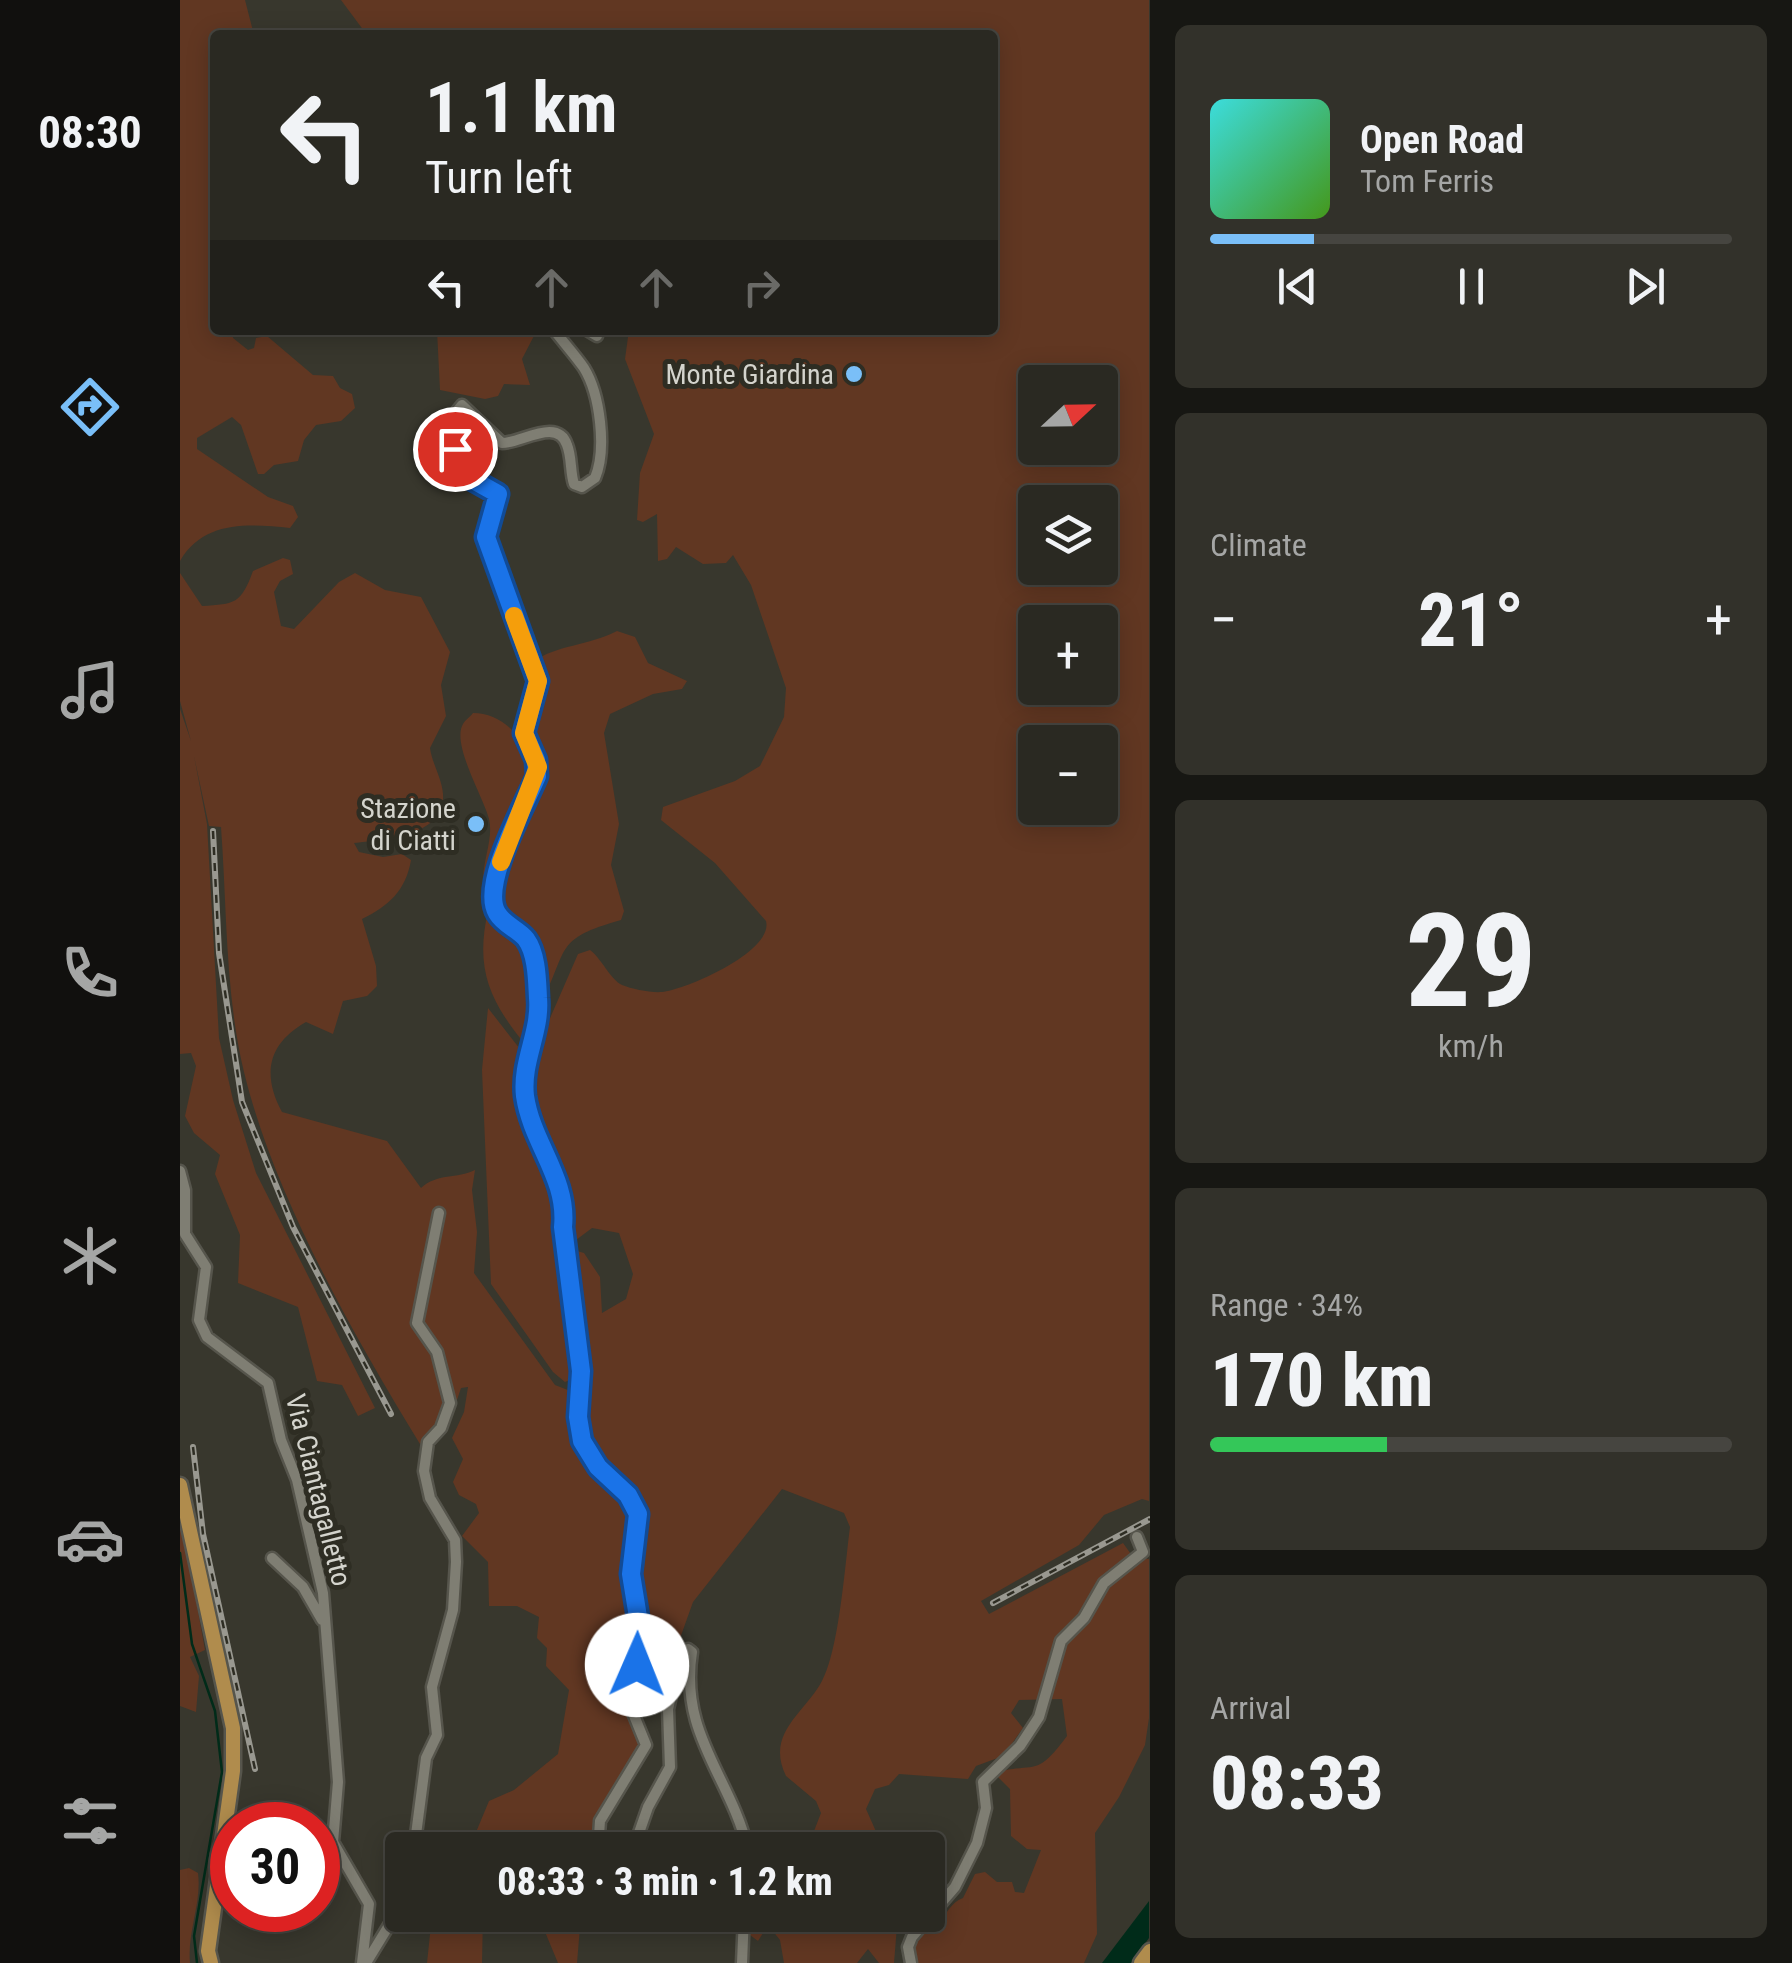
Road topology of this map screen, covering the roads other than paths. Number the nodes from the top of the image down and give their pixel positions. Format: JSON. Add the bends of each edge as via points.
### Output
{"nodes":[{"id":1,"x":558,"y":335,"type":"edge"},
{"id":2,"x":549,"y":1004,"type":"dead end"},
{"id":3,"x":540,"y":1020,"type":"junction"},
{"id":4,"x":180,"y":1171,"type":"edge"},
{"id":5,"x":439,"y":1213,"type":"dead end"},
{"id":6,"x":180,"y":1485,"type":"edge"},
{"id":7,"x":1137,"y":1536,"type":"dead end"},
{"id":8,"x":272,"y":1558,"type":"dead end"},
{"id":9,"x":323,"y":1621,"type":"junction"},
{"id":10,"x":416,"y":1832,"type":"edge"},
{"id":11,"x":599,"y":1832,"type":"edge"},
{"id":12,"x":639,"y":1832,"type":"edge"},
{"id":13,"x":740,"y":1832,"type":"edge"},
{"id":14,"x":385,"y":1930,"type":"edge"},
{"id":15,"x":743,"y":1932,"type":"edge"},
{"id":16,"x":1150,"y":1952,"type":"edge"},
{"id":17,"x":211,"y":1963,"type":"edge"},
{"id":18,"x":364,"y":1963,"type":"edge"},
{"id":19,"x":742,"y":1963,"type":"edge"},
{"id":20,"x":911,"y":1963,"type":"edge"},
{"id":21,"x":1141,"y":1963,"type":"edge"}],
"edges":[{"from":1,"to":3,"type":"street","via":[[592,388],[600,439],[596,478],[574,484],[566,442],[558,434],[502,443],[462,405],[453,442],[471,478],[498,494],[486,537],[538,681],[524,733],[537,776],[493,894],[497,913],[532,950]]},
{"from":2,"to":3,"type":"street"},
{"from":3,"to":11,"type":"street","via":[[528,1050],[525,1094],[565,1206],[582,1441],[638,1514],[631,1574],[639,1643],[631,1695],[646,1745]]},
{"from":4,"to":9,"type":"street","name":"Via Ciantagalletto","via":[[186,1234],[206,1266],[199,1320],[207,1337],[252,1368],[275,1397],[323,1594]]},
{"from":5,"to":10,"type":"street","via":[[417,1323],[438,1352],[450,1403],[428,1442],[424,1472],[430,1498],[455,1540],[456,1574],[453,1610],[435,1665],[437,1736],[426,1758]]},
{"from":6,"to":17,"type":"main road","via":[[233,1728]]},
{"from":7,"to":20,"type":"street","via":[[1143,1552],[1104,1583],[1061,1641],[1039,1718],[983,1782],[986,1808],[978,1843],[955,1887],[912,1937]]},
{"from":8,"to":9,"type":"street","name":"Via Ciantagalletto","via":[[303,1588]]},
{"from":9,"to":18,"type":"street","name":"Via Ciantagalletto","via":[[338,1782],[333,1842],[369,1904]]},
{"from":12,"to":13,"type":"street","via":[[666,1781],[668,1709],[688,1650],[698,1736]]},
{"from":14,"to":18,"type":"street","name":"Via Ciantagalletto"},
{"from":15,"to":19,"type":"street"},
{"from":16,"to":21,"type":"main road"}]}
